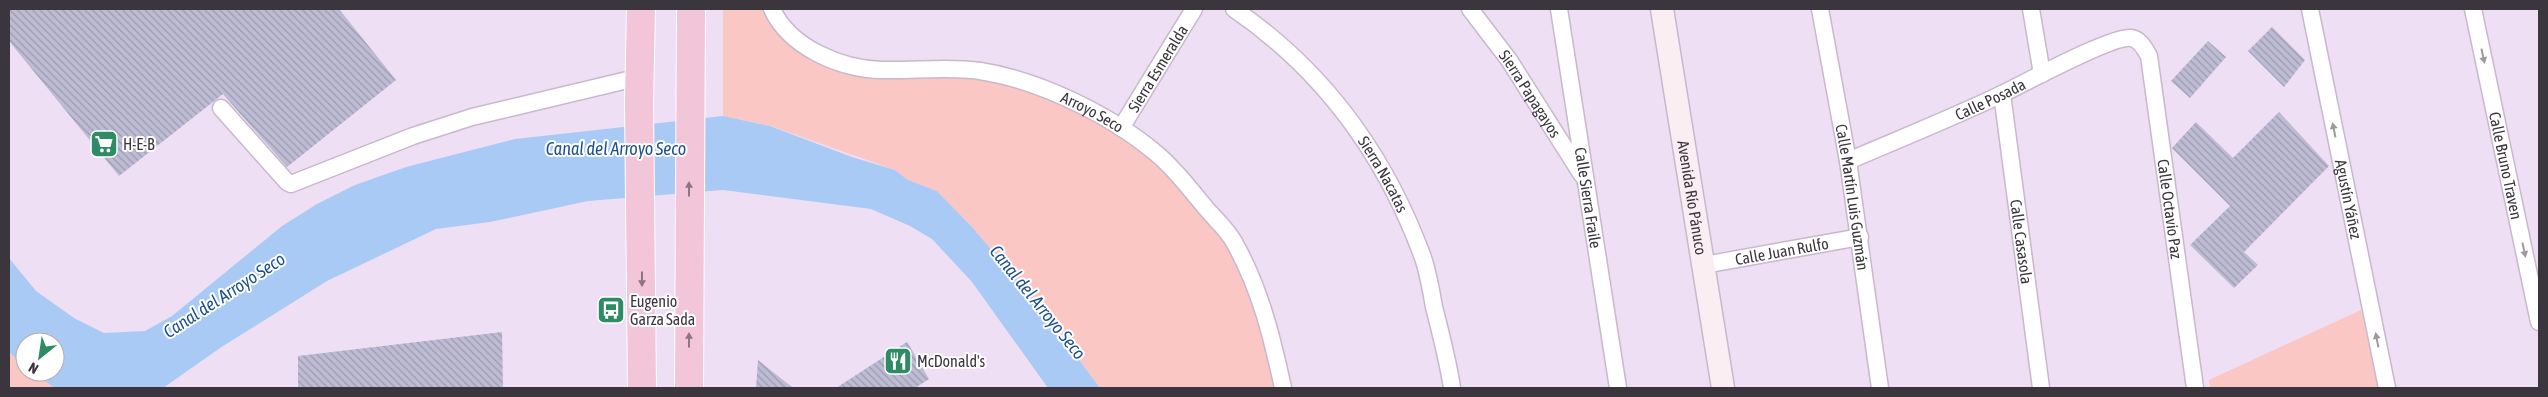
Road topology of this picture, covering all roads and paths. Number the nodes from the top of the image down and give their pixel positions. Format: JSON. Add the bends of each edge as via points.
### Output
{"nodes":[{"id":1,"x":641,"y":9,"type":"edge"},
{"id":2,"x":712,"y":9,"type":"edge"},
{"id":3,"x":772,"y":9,"type":"edge"},
{"id":4,"x":1194,"y":9,"type":"edge"},
{"id":5,"x":1234,"y":9,"type":"edge"},
{"id":6,"x":1470,"y":9,"type":"edge"},
{"id":7,"x":1559,"y":9,"type":"edge"},
{"id":8,"x":1662,"y":9,"type":"edge"},
{"id":9,"x":1820,"y":9,"type":"edge"},
{"id":10,"x":2031,"y":9,"type":"edge"},
{"id":11,"x":2310,"y":9,"type":"edge"},
{"id":12,"x":2472,"y":9,"type":"edge"},
{"id":13,"x":691,"y":21,"type":"edge"},
{"id":14,"x":2131,"y":38,"type":"joint"},
{"id":15,"x":2042,"y":74,"type":"junction"},
{"id":16,"x":639,"y":90,"type":"junction"},
{"id":17,"x":2002,"y":94,"type":"junction"},
{"id":18,"x":221,"y":108,"type":"dead end"},
{"id":19,"x":1121,"y":128,"type":"junction"},
{"id":20,"x":1848,"y":161,"type":"junction"},
{"id":21,"x":1586,"y":182,"type":"junction"},
{"id":22,"x":1860,"y":237,"type":"junction"},
{"id":23,"x":1704,"y":265,"type":"junction"},
{"id":24,"x":2539,"y":322,"type":"edge"},
{"id":25,"x":642,"y":388,"type":"edge"},
{"id":26,"x":689,"y":388,"type":"edge"},
{"id":27,"x":1283,"y":388,"type":"edge"},
{"id":28,"x":1452,"y":388,"type":"edge"},
{"id":29,"x":1618,"y":388,"type":"edge"},
{"id":30,"x":1722,"y":388,"type":"edge"},
{"id":31,"x":1880,"y":388,"type":"edge"},
{"id":32,"x":2041,"y":388,"type":"edge"},
{"id":33,"x":2195,"y":388,"type":"edge"},
{"id":34,"x":2386,"y":388,"type":"edge"}],
"edges":[{"from":1,"to":16,"type":"highway"},
{"from":2,"to":13,"type":"highway"},
{"from":3,"to":19,"type":"street","name":"Arroyo Seco","via":[[778,21],[800,42],[834,61],[875,70],[940,67],[981,71],[1022,80]]},
{"from":4,"to":19,"type":"street","name":"Sierra Esmeralda"},
{"from":5,"to":28,"type":"street","name":"Sierra Nacatas","via":[[1254,23],[1332,95],[1371,147],[1400,200],[1423,257]]},
{"from":6,"to":21,"type":"street","name":"Sierra Papagayos","via":[[1509,60]]},
{"from":7,"to":21,"type":"street","name":"Calle Sierra Fraile"},
{"from":8,"to":23,"type":"street","name":"Avenida Río Pánuco"},
{"from":9,"to":20,"type":"street","name":"Calle Martín Luis Guzmán"},
{"from":10,"to":15,"type":"street"},
{"from":34,"to":11,"type":"street","name":"Agustín Yáñez","one_way":true},
{"from":12,"to":24,"type":"street","name":"Calle Bruno Traven","one_way":true},
{"from":26,"to":13,"type":"highway","one_way":true},
{"from":14,"to":15,"type":"street","name":"Calle Posada","via":[[2115,41]]},
{"from":14,"to":33,"type":"street","name":"Calle Octavio Paz","via":[[2144,47],[2149,56]]},
{"from":15,"to":17,"type":"street","name":"Calle Posada"},
{"from":16,"to":18,"type":"street","via":[[472,117],[413,136],[291,184]]},
{"from":16,"to":25,"type":"highway","one_way":true},
{"from":17,"to":20,"type":"street","name":"Calle Posada"},
{"from":17,"to":32,"type":"street","name":"Calle Casasola"},
{"from":19,"to":27,"type":"street","name":"Arroyo Seco","via":[[1158,154],[1233,240],[1261,298]]},
{"from":20,"to":22,"type":"street","name":"Calle Martín Luis Guzmán"},
{"from":21,"to":29,"type":"street","name":"Calle Sierra Fraile"},
{"from":22,"to":23,"type":"street","name":"Calle Juan Rulfo"},
{"from":22,"to":31,"type":"street","name":"Calle Martín Luis Guzmán"},
{"from":23,"to":30,"type":"street","name":"Avenida Río Pánuco"}]}
